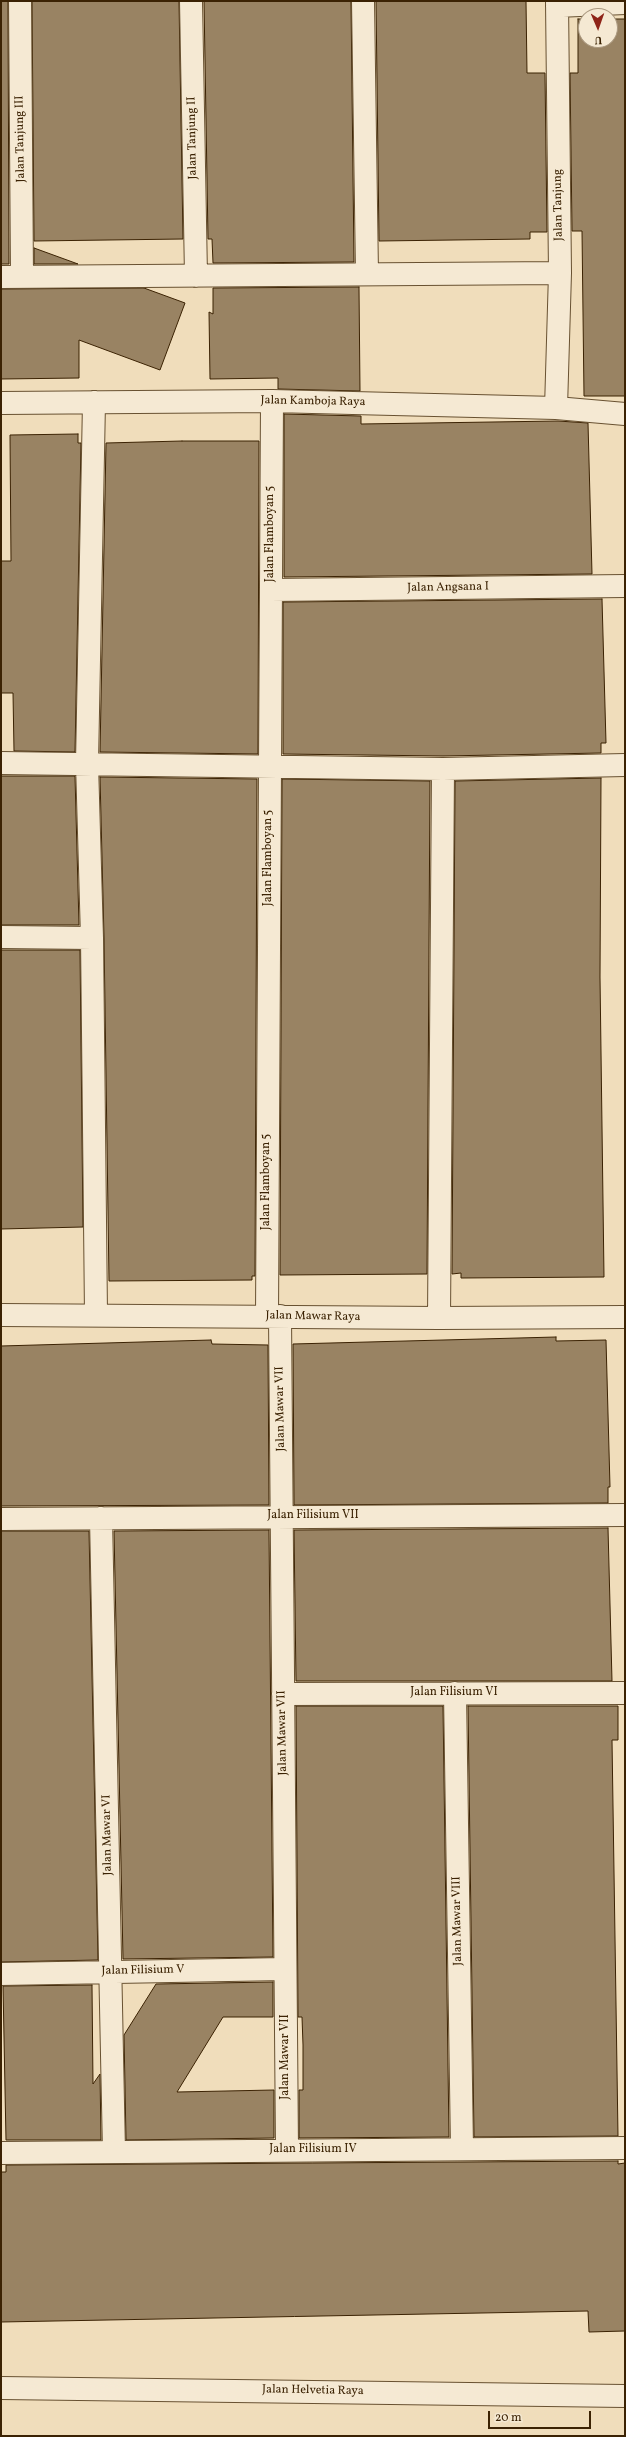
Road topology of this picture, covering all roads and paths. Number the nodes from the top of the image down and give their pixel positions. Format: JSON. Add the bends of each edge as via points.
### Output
{"nodes":[{"id":1,"x":20,"y":1,"type":"edge"},
{"id":2,"x":191,"y":1,"type":"edge"},
{"id":3,"x":363,"y":1,"type":"edge"},
{"id":4,"x":557,"y":3,"type":"edge"},
{"id":5,"x":625,"y":3,"type":"edge"},
{"id":6,"x":560,"y":273,"type":"junction"},
{"id":7,"x":367,"y":274,"type":"junction"},
{"id":8,"x":196,"y":276,"type":"junction"},
{"id":9,"x":1,"y":277,"type":"edge"},
{"id":10,"x":22,"y":277,"type":"junction"},
{"id":11,"x":272,"y":401,"type":"junction"},
{"id":12,"x":94,"y":402,"type":"junction"},
{"id":13,"x":1,"y":403,"type":"edge"},
{"id":14,"x":556,"y":408,"type":"junction"},
{"id":15,"x":625,"y":414,"type":"edge"},
{"id":16,"x":625,"y":586,"type":"edge"},
{"id":17,"x":271,"y":590,"type":"junction"},
{"id":18,"x":1,"y":763,"type":"edge"},
{"id":19,"x":87,"y":763,"type":"junction"},
{"id":20,"x":625,"y":764,"type":"edge"},
{"id":21,"x":270,"y":765,"type":"junction"},
{"id":22,"x":443,"y":769,"type":"junction"},
{"id":23,"x":1,"y":937,"type":"edge"},
{"id":24,"x":92,"y":938,"type":"junction"},
{"id":25,"x":1,"y":1314,"type":"edge"},
{"id":26,"x":96,"y":1314,"type":"junction"},
{"id":27,"x":273,"y":1316,"type":"junction"},
{"id":28,"x":625,"y":1317,"type":"edge"},
{"id":29,"x":439,"y":1318,"type":"junction"},
{"id":30,"x":282,"y":1516,"type":"junction"},
{"id":31,"x":625,"y":1516,"type":"edge"},
{"id":32,"x":101,"y":1518,"type":"junction"},
{"id":33,"x":1,"y":1519,"type":"edge"},
{"id":34,"x":455,"y":1693,"type":"junction"},
{"id":35,"x":625,"y":1693,"type":"edge"},
{"id":36,"x":283,"y":1694,"type":"junction"},
{"id":37,"x":285,"y":1969,"type":"junction"},
{"id":38,"x":111,"y":1972,"type":"junction"},
{"id":39,"x":1,"y":1974,"type":"edge"},
{"id":40,"x":625,"y":2148,"type":"edge"},
{"id":41,"x":462,"y":2149,"type":"junction"},
{"id":42,"x":286,"y":2150,"type":"junction"},
{"id":43,"x":1,"y":2152,"type":"edge"},
{"id":44,"x":114,"y":2152,"type":"junction"},
{"id":45,"x":1,"y":2388,"type":"edge"},
{"id":46,"x":625,"y":2396,"type":"edge"}],
"edges":[{"from":1,"to":10,"type":"street","name":"Jalan Tanjung III"},
{"from":2,"to":8,"type":"street","name":"Jalan Tanjung II"},
{"from":3,"to":7,"type":"street"},
{"from":4,"to":5,"type":"street"},
{"from":4,"to":6,"type":"street","name":"Jalan Tanjung"},
{"from":6,"to":7,"type":"street"},
{"from":6,"to":14,"type":"street","name":"Jalan Tanjung"},
{"from":7,"to":8,"type":"street"},
{"from":8,"to":10,"type":"street"},
{"from":9,"to":10,"type":"street"},
{"from":11,"to":12,"type":"street","name":"Jalan Kamboja Raya"},
{"from":11,"to":14,"type":"street","name":"Jalan Kamboja Raya"},
{"from":11,"to":17,"type":"street","name":"Jalan Flamboyan 5"},
{"from":12,"to":13,"type":"street","name":"Jalan Kamboja Raya"},
{"from":12,"to":19,"type":"street"},
{"from":14,"to":15,"type":"street","name":"Jalan Kamboja Raya"},
{"from":16,"to":17,"type":"street","name":"Jalan Angsana I"},
{"from":17,"to":21,"type":"street","name":"Jalan Flamboyan 5"},
{"from":18,"to":19,"type":"street"},
{"from":19,"to":21,"type":"street"},
{"from":19,"to":24,"type":"street"},
{"from":20,"to":22,"type":"street"},
{"from":21,"to":22,"type":"street"},
{"from":21,"to":27,"type":"street","name":"Jalan Flamboyan 5"},
{"from":22,"to":29,"type":"street"},
{"from":23,"to":24,"type":"street"},
{"from":24,"to":26,"type":"street"},
{"from":25,"to":26,"type":"street","name":"Jalan Mawar Raya"},
{"from":26,"to":27,"type":"street","name":"Jalan Mawar Raya"},
{"from":27,"to":29,"type":"street","name":"Jalan Mawar Raya"},
{"from":27,"to":30,"type":"street","name":"Jalan Mawar VII"},
{"from":28,"to":29,"type":"street","name":"Jalan Mawar Raya"},
{"from":30,"to":31,"type":"street","name":"Jalan Filisium VII"},
{"from":30,"to":32,"type":"street","name":"Jalan Filisium VII"},
{"from":30,"to":36,"type":"street","name":"Jalan Mawar VII"},
{"from":32,"to":33,"type":"street","name":"Jalan Filisium VII"},
{"from":32,"to":38,"type":"street","name":"Jalan Mawar VI"},
{"from":34,"to":35,"type":"street","name":"Jalan Filisium VI"},
{"from":34,"to":36,"type":"street","name":"Jalan Filisium VI"},
{"from":34,"to":41,"type":"street","name":"Jalan Mawar VIII"},
{"from":36,"to":37,"type":"street","name":"Jalan Mawar VII"},
{"from":37,"to":38,"type":"street","name":"Jalan Filisium V"},
{"from":37,"to":42,"type":"street","name":"Jalan Mawar VII"},
{"from":38,"to":39,"type":"street","name":"Jalan Filisium V"},
{"from":38,"to":44,"type":"street","name":"Jalan Mawar VI"},
{"from":40,"to":41,"type":"street","name":"Jalan Filisium IV"},
{"from":41,"to":42,"type":"street","name":"Jalan Filisium IV"},
{"from":42,"to":44,"type":"street","name":"Jalan Filisium IV"},
{"from":43,"to":44,"type":"street","name":"Jalan Filisium IV"},
{"from":45,"to":46,"type":"street","name":"Jalan Helvetia Raya"}]}
